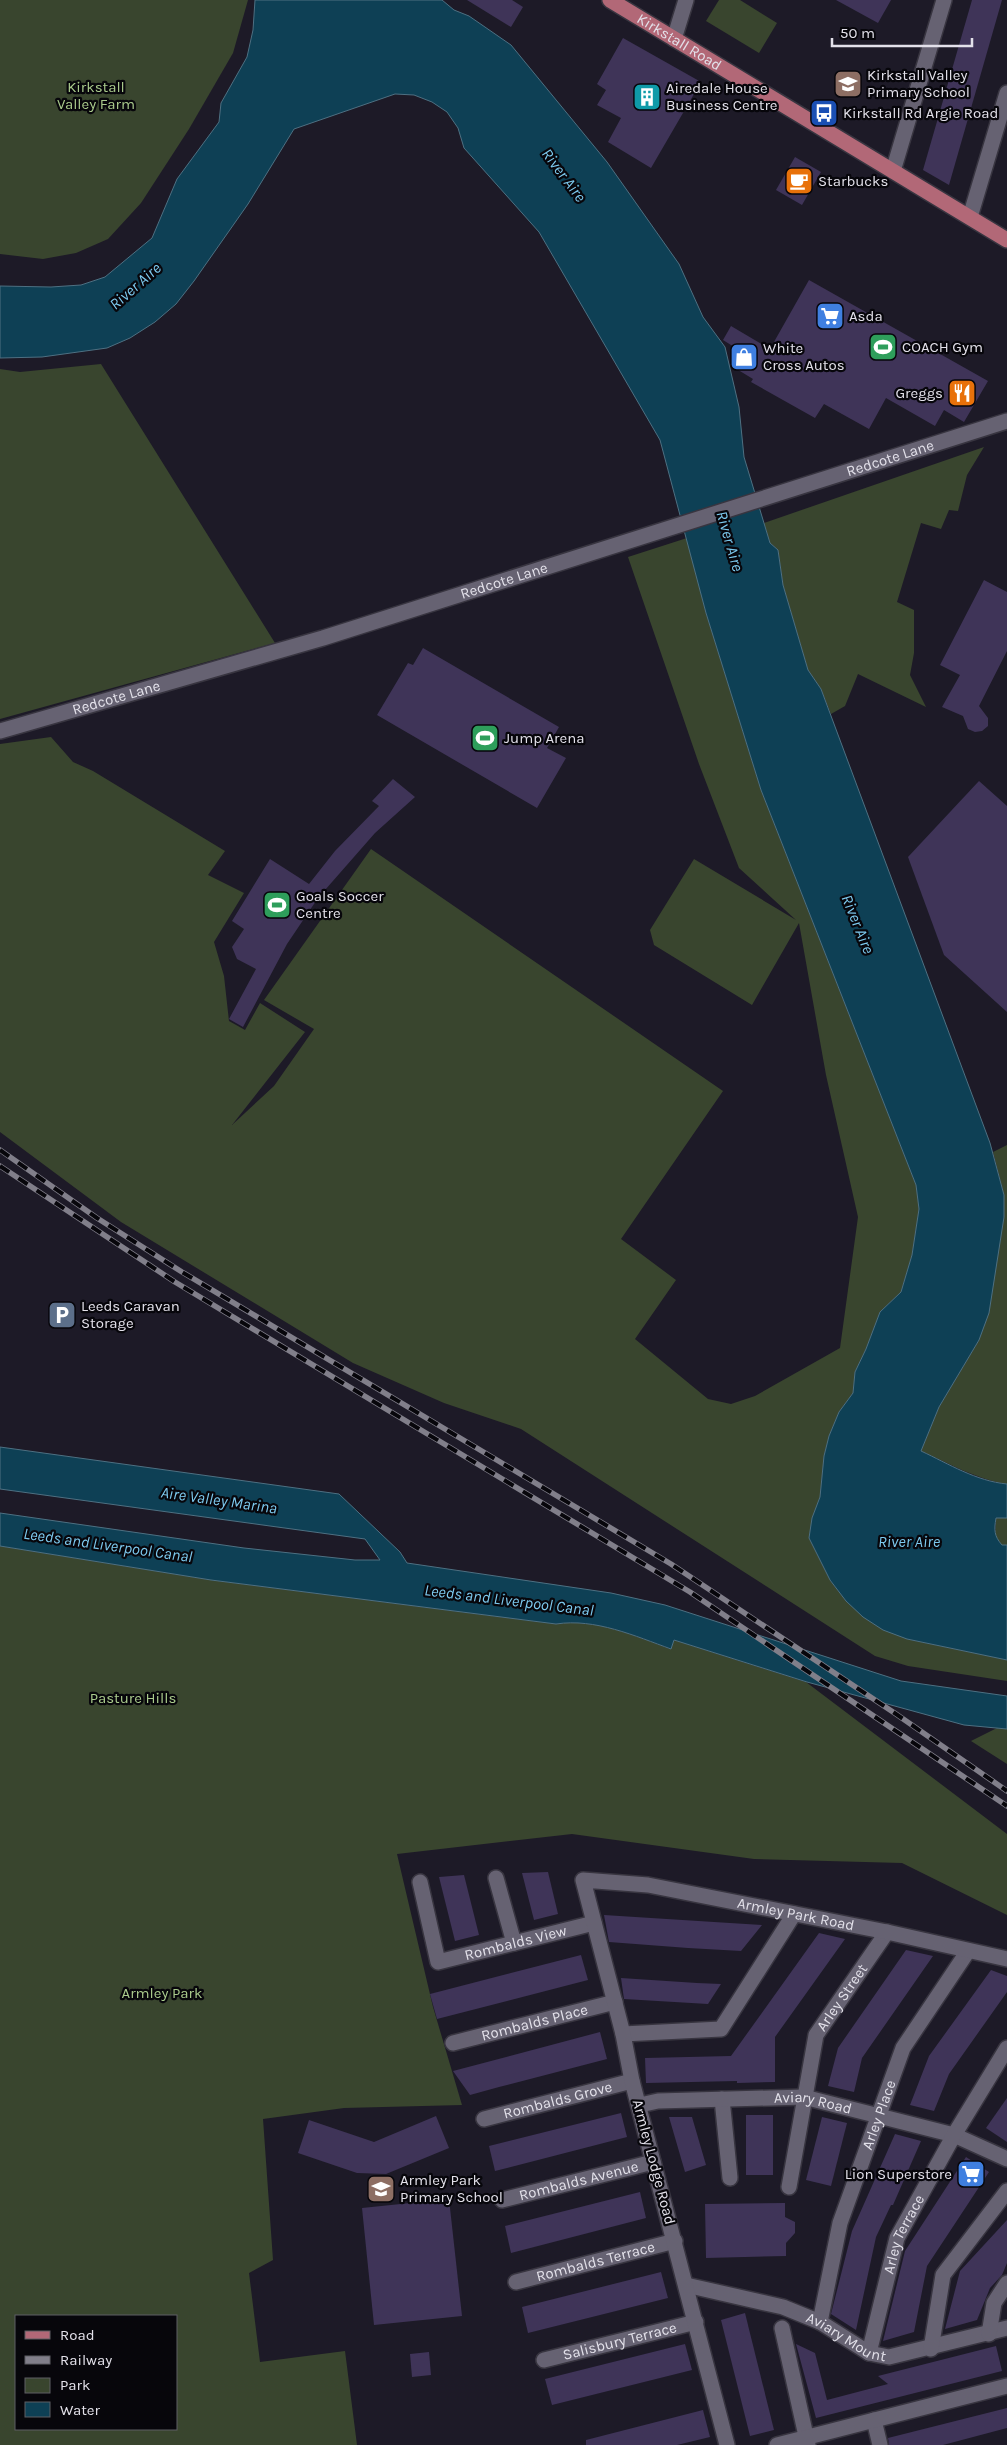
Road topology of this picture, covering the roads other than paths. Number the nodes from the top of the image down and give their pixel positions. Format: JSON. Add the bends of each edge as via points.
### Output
{"nodes":[{"id":1,"x":610,"y":0,"type":"edge"},
{"id":2,"x":686,"y":0,"type":"edge"},
{"id":3,"x":944,"y":0,"type":"edge"},
{"id":4,"x":674,"y":38,"type":"junction"},
{"id":5,"x":1007,"y":93,"type":"edge"},
{"id":6,"x":893,"y":171,"type":"junction"},
{"id":7,"x":970,"y":217,"type":"junction"},
{"id":8,"x":1007,"y":240,"type":"edge"},
{"id":9,"x":1007,"y":421,"type":"edge"},
{"id":10,"x":0,"y":731,"type":"edge"},
{"id":11,"x":496,"y":1878,"type":"dead end"},
{"id":12,"x":583,"y":1880,"type":"joint"},
{"id":13,"x":420,"y":1882,"type":"dead end"},
{"id":14,"x":794,"y":1914,"type":"junction"},
{"id":15,"x":594,"y":1923,"type":"junction"},
{"id":16,"x":888,"y":1932,"type":"junction"},
{"id":17,"x":514,"y":1943,"type":"junction"},
{"id":18,"x":968,"y":1951,"type":"junction"},
{"id":19,"x":1007,"y":1959,"type":"edge"},
{"id":20,"x":615,"y":2002,"type":"junction"},
{"id":21,"x":623,"y":2034,"type":"junction"},
{"id":22,"x":453,"y":2043,"type":"dead end"},
{"id":23,"x":1007,"y":2048,"type":"edge"},
{"id":24,"x":632,"y":2081,"type":"junction"},
{"id":25,"x":804,"y":2097,"type":"junction"},
{"id":26,"x":722,"y":2099,"type":"junction"},
{"id":27,"x":640,"y":2105,"type":"junction"},
{"id":28,"x":878,"y":2115,"type":"junction"},
{"id":29,"x":484,"y":2120,"type":"dead end"},
{"id":30,"x":954,"y":2135,"type":"junction"},
{"id":31,"x":1007,"y":2159,"type":"edge"},
{"id":32,"x":653,"y":2162,"type":"junction"},
{"id":33,"x":730,"y":2178,"type":"dead end"},
{"id":34,"x":789,"y":2187,"type":"dead end"},
{"id":35,"x":1007,"y":2191,"type":"edge"},
{"id":36,"x":502,"y":2200,"type":"dead end"},
{"id":37,"x":675,"y":2241,"type":"junction"},
{"id":38,"x":516,"y":2282,"type":"dead end"},
{"id":39,"x":1007,"y":2283,"type":"edge"},
{"id":40,"x":686,"y":2286,"type":"junction"},
{"id":41,"x":696,"y":2322,"type":"junction"},
{"id":42,"x":820,"y":2322,"type":"junction"},
{"id":43,"x":782,"y":2328,"type":"dead end"},
{"id":44,"x":1007,"y":2328,"type":"edge"},
{"id":45,"x":989,"y":2334,"type":"junction"},
{"id":46,"x":931,"y":2349,"type":"junction"},
{"id":47,"x":869,"y":2353,"type":"junction"},
{"id":48,"x":544,"y":2360,"type":"dead end"},
{"id":49,"x":1007,"y":2386,"type":"edge"},
{"id":50,"x":874,"y":2420,"type":"junction"},
{"id":51,"x":807,"y":2441,"type":"edge"},
{"id":52,"x":727,"y":2445,"type":"edge"},
{"id":53,"x":776,"y":2445,"type":"edge"},
{"id":54,"x":880,"y":2445,"type":"edge"}],
"edges":[{"from":1,"to":4,"type":"main road","name":"Kirkstall Road"},
{"from":2,"to":4,"type":"street"},
{"from":3,"to":6,"type":"street"},
{"from":4,"to":6,"type":"main road","name":"Kirkstall Road"},
{"from":5,"to":7,"type":"street"},
{"from":6,"to":7,"type":"main road","name":"Kirkstall Road"},
{"from":7,"to":8,"type":"main road","name":"Kirkstall Road"},
{"from":9,"to":10,"type":"street","name":"Redcote Lane","via":[[298,646]]},
{"from":11,"to":17,"type":"street"},
{"from":12,"to":14,"type":"street","name":"Armley Park Road","via":[[648,1885]]},
{"from":12,"to":15,"type":"street","name":"Armley Lodge Road"},
{"from":13,"to":17,"type":"street","name":"Rombalds View","via":[[438,1962]]},
{"from":14,"to":16,"type":"street","name":"Armley Park Road"},
{"from":14,"to":21,"type":"street","via":[[721,2030]]},
{"from":15,"to":17,"type":"street","name":"Rombalds View"},
{"from":15,"to":20,"type":"street","name":"Armley Lodge Road"},
{"from":16,"to":18,"type":"street","name":"Armley Park Road"},
{"from":16,"to":25,"type":"street","name":"Arley Street","via":[[816,2035]]},
{"from":18,"to":19,"type":"street","name":"Armley Park Road"},
{"from":18,"to":28,"type":"street","name":"Arley Place","via":[[903,2048]]},
{"from":20,"to":21,"type":"street","name":"Armley Lodge Road"},
{"from":20,"to":22,"type":"street","name":"Rombalds Place"},
{"from":21,"to":24,"type":"street","name":"Armley Lodge Road"},
{"from":23,"to":30,"type":"street","name":"Arley Terrace"},
{"from":24,"to":27,"type":"street","name":"Armley Lodge Road"},
{"from":24,"to":29,"type":"street","name":"Rombalds Grove"},
{"from":25,"to":26,"type":"street","name":"Aviary Road"},
{"from":25,"to":28,"type":"street","name":"Aviary Road"},
{"from":25,"to":34,"type":"street","name":"Arley Street"},
{"from":26,"to":27,"type":"street","name":"Aviary Road","via":[[658,2100]]},
{"from":26,"to":33,"type":"street"},
{"from":27,"to":32,"type":"street","name":"Armley Lodge Road"},
{"from":28,"to":30,"type":"street","name":"Aviary Road"},
{"from":28,"to":42,"type":"street","name":"Arley Place","via":[[840,2223]]},
{"from":30,"to":31,"type":"street","name":"Aviary Road"},
{"from":30,"to":47,"type":"street","name":"Arley Terrace","via":[[897,2238]]},
{"from":32,"to":36,"type":"street","name":"Rombalds Avenue"},
{"from":32,"to":37,"type":"street","name":"Armley Lodge Road"},
{"from":35,"to":46,"type":"street","via":[[943,2275]]},
{"from":37,"to":38,"type":"street","name":"Rombalds Terrace"},
{"from":37,"to":40,"type":"street","name":"Armley Lodge Road"},
{"from":39,"to":45,"type":"street","via":[[994,2303]]},
{"from":40,"to":41,"type":"street","name":"Armley Lodge Road"},
{"from":40,"to":42,"type":"street","name":"Aviary Mount","via":[[783,2308]]},
{"from":41,"to":48,"type":"street","name":"Salisbury Terrace"},
{"from":41,"to":52,"type":"street","name":"Armley Lodge Road"},
{"from":42,"to":47,"type":"street","name":"Aviary Mount"},
{"from":43,"to":51,"type":"street"},
{"from":44,"to":45,"type":"street","name":"Aviary Mount"},
{"from":45,"to":46,"type":"street","name":"Aviary Mount"},
{"from":46,"to":47,"type":"street","name":"Aviary Mount","via":[[889,2357]]},
{"from":49,"to":50,"type":"street"},
{"from":50,"to":51,"type":"street"},
{"from":50,"to":54,"type":"street"},
{"from":51,"to":53,"type":"street"}]}
